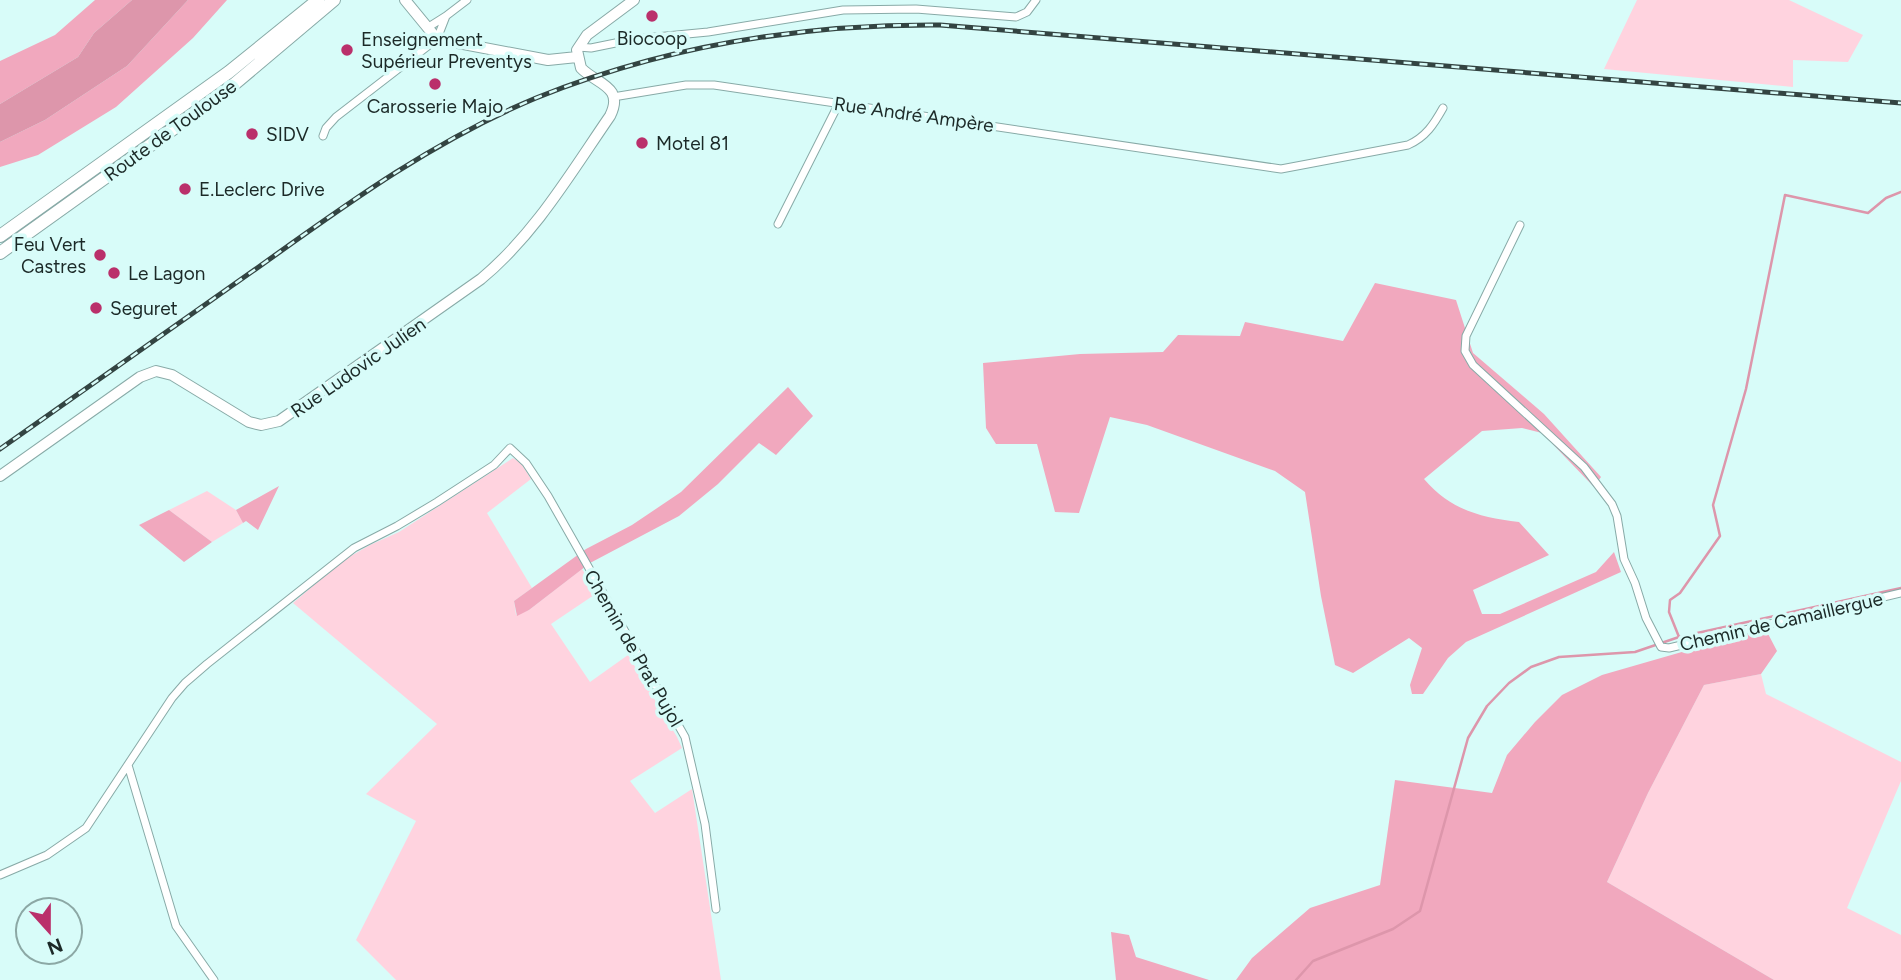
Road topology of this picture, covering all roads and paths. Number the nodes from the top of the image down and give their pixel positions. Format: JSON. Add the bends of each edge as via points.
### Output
{"nodes":[{"id":1,"x":318,"y":0,"type":"edge"},
{"id":2,"x":334,"y":0,"type":"edge"},
{"id":3,"x":405,"y":0,"type":"edge"},
{"id":4,"x":467,"y":0,"type":"edge"},
{"id":5,"x":634,"y":0,"type":"edge"},
{"id":6,"x":1035,"y":0,"type":"edge"},
{"id":7,"x":446,"y":16,"type":"junction"},
{"id":8,"x":427,"y":28,"type":"junction"},
{"id":9,"x":437,"y":40,"type":"junction"},
{"id":10,"x":578,"y":52,"type":"junction"},
{"id":11,"x":613,"y":97,"type":"junction"},
{"id":12,"x":839,"y":103,"type":"junction"},
{"id":13,"x":1443,"y":108,"type":"dead end"},
{"id":14,"x":323,"y":136,"type":"dead end"},
{"id":15,"x":778,"y":224,"type":"dead end"},
{"id":16,"x":1520,"y":225,"type":"dead end"},
{"id":17,"x":0,"y":236,"type":"edge"},
{"id":18,"x":0,"y":253,"type":"edge"},
{"id":19,"x":0,"y":476,"type":"edge"},
{"id":20,"x":1901,"y":593,"type":"edge"},
{"id":21,"x":128,"y":765,"type":"junction"},
{"id":22,"x":0,"y":875,"type":"edge"},
{"id":23,"x":716,"y":909,"type":"dead end"},
{"id":24,"x":214,"y":980,"type":"edge"}],
"edges":[{"from":1,"to":17,"type":"main road","name":"Route de Toulouse","via":[[229,72]]},
{"from":2,"to":18,"type":"main road","name":"Route de Toulouse","via":[[226,91]]},
{"from":3,"to":8,"type":"main road"},
{"from":4,"to":7,"type":"street"},
{"from":5,"to":10,"type":"main road","via":[[587,35]]},
{"from":6,"to":10,"type":"street","via":[[1027,12],[1013,18],[916,9],[843,10],[635,39]]},
{"from":7,"to":8,"type":"street"},
{"from":7,"to":9,"type":"street"},
{"from":8,"to":9,"type":"main road"},
{"from":9,"to":10,"type":"main road","via":[[548,60]]},
{"from":9,"to":14,"type":"street","via":[[335,117]]},
{"from":10,"to":11,"type":"main road","via":[[584,71],[606,85]]},
{"from":11,"to":12,"type":"street","name":"Rue André Ampère","via":[[714,85]]},
{"from":11,"to":19,"type":"main road","name":"Rue Ludovic Julien","via":[[610,116],[535,225],[506,257],[285,418],[267,424],[249,422],[173,375],[156,371],[140,377]]},
{"from":12,"to":13,"type":"street","name":"Rue André Ampère","via":[[1281,169],[1408,145],[1426,134]]},
{"from":12,"to":15,"type":"street"},
{"from":16,"to":20,"type":"street","name":"Chemin de Camaillergue","via":[[1466,336],[1465,351],[1473,365],[1584,467],[1612,504],[1624,558],[1660,643],[1669,648]]},
{"from":21,"to":22,"type":"street","via":[[86,828],[57,850]]},
{"from":21,"to":23,"type":"street","name":"Chemin de Prat Pujol","via":[[172,698],[207,664],[354,548],[438,502],[494,465],[510,448],[548,496],[685,737],[705,824]]},
{"from":21,"to":24,"type":"street","via":[[176,926]]}]}
